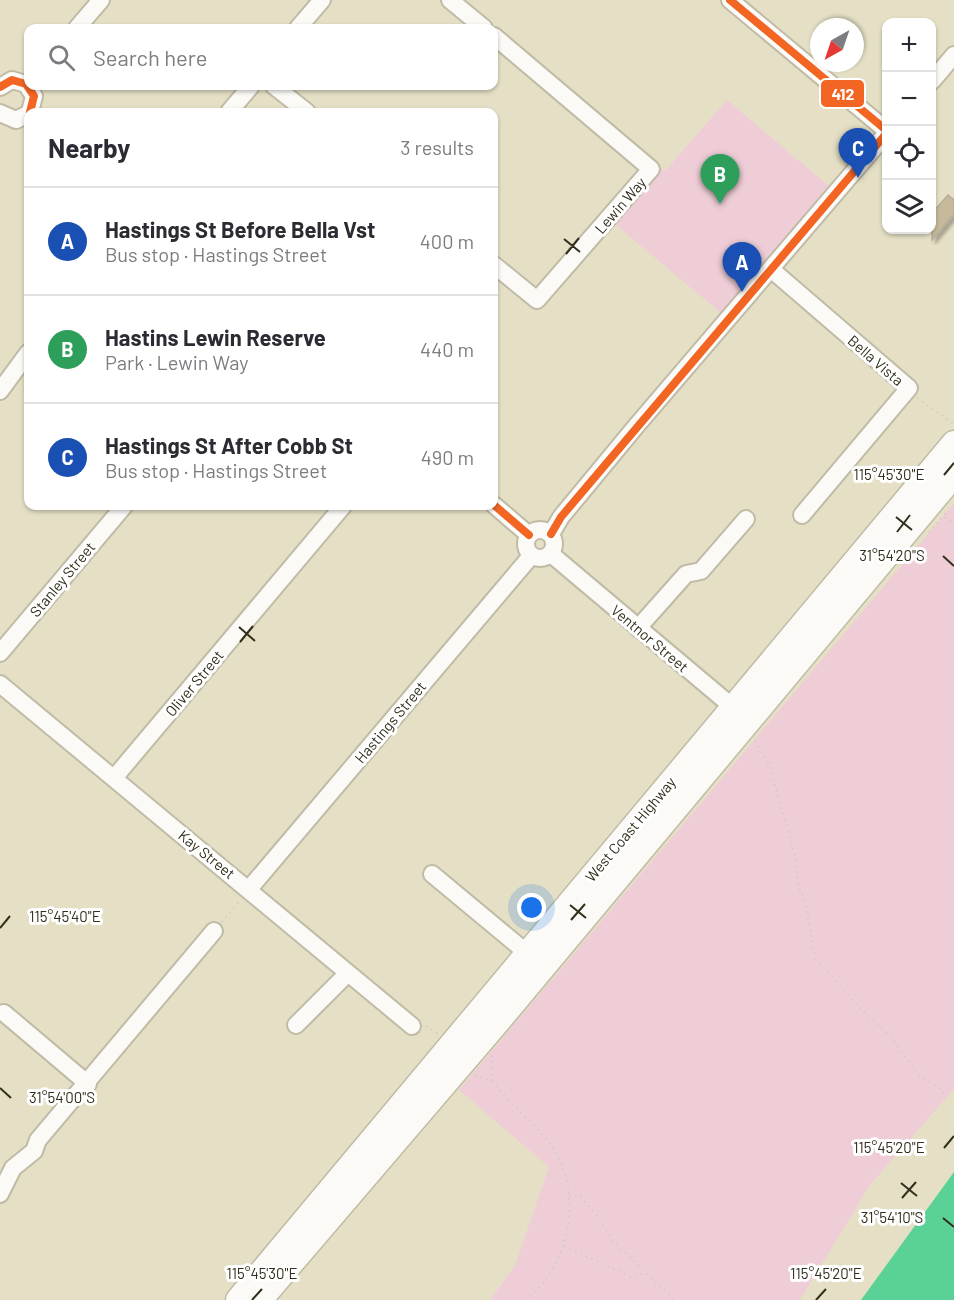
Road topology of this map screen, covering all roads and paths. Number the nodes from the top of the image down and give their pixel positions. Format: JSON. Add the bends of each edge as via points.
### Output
{"nodes":[{"id":1,"x":101,"y":0,"type":"edge"},
{"id":2,"x":321,"y":0,"type":"edge"},
{"id":3,"x":450,"y":0,"type":"edge"},
{"id":4,"x":730,"y":0,"type":"edge"},
{"id":5,"x":80,"y":24,"type":"edge"},
{"id":6,"x":301,"y":24,"type":"edge"},
{"id":7,"x":479,"y":24,"type":"edge"},
{"id":8,"x":498,"y":39,"type":"edge"},
{"id":9,"x":954,"y":55,"type":"edge"},
{"id":10,"x":936,"y":76,"type":"edge"},
{"id":11,"x":248,"y":90,"type":"edge"},
{"id":12,"x":279,"y":90,"type":"edge"},
{"id":13,"x":232,"y":108,"type":"edge"},
{"id":14,"x":302,"y":108,"type":"edge"},
{"id":15,"x":882,"y":129,"type":"edge"},
{"id":16,"x":882,"y":137,"type":"edge"},
{"id":17,"x":498,"y":268,"type":"edge"},
{"id":18,"x":772,"y":270,"type":"junction"},
{"id":19,"x":24,"y":358,"type":"edge"},
{"id":20,"x":907,"y":390,"type":"junction"},
{"id":21,"x":0,"y":391,"type":"edge"},
{"id":22,"x":954,"y":430,"type":"edge"},
{"id":23,"x":954,"y":475,"type":"edge"},
{"id":24,"x":903,"y":504,"type":"junction"},
{"id":25,"x":498,"y":508,"type":"edge"},
{"id":26,"x":939,"y":508,"type":"junction"},
{"id":27,"x":121,"y":510,"type":"edge"},
{"id":28,"x":340,"y":510,"type":"edge"},
{"id":29,"x":802,"y":515,"type":"dead end"},
{"id":30,"x":746,"y":519,"type":"dead end"},
{"id":31,"x":954,"y":523,"type":"edge"},
{"id":32,"x":551,"y":534,"type":"junction"},
{"id":33,"x":529,"y":535,"type":"junction"},
{"id":34,"x":551,"y":554,"type":"junction"},
{"id":35,"x":531,"y":556,"type":"junction"},
{"id":36,"x":638,"y":628,"type":"junction"},
{"id":37,"x":0,"y":653,"type":"edge"},
{"id":38,"x":0,"y":684,"type":"edge"},
{"id":39,"x":744,"y":722,"type":"junction"},
{"id":40,"x":114,"y":778,"type":"junction"},
{"id":41,"x":432,"y":874,"type":"dead end"},
{"id":42,"x":249,"y":889,"type":"junction"},
{"id":43,"x":214,"y":931,"type":"joint"},
{"id":44,"x":526,"y":953,"type":"junction"},
{"id":45,"x":347,"y":974,"type":"junction"},
{"id":46,"x":493,"y":1010,"type":"junction"},
{"id":47,"x":4,"y":1013,"type":"dead end"},
{"id":48,"x":296,"y":1024,"type":"dead end"},
{"id":49,"x":412,"y":1026,"type":"dead end"},
{"id":50,"x":492,"y":1082,"type":"dead end"},
{"id":51,"x":88,"y":1084,"type":"junction"},
{"id":52,"x":946,"y":1098,"type":"dead end"},
{"id":53,"x":0,"y":1194,"type":"edge"},
{"id":54,"x":568,"y":1196,"type":"junction"},
{"id":55,"x":564,"y":1246,"type":"junction"},
{"id":56,"x":644,"y":1273,"type":"junction"},
{"id":57,"x":238,"y":1300,"type":"edge"},
{"id":58,"x":260,"y":1300,"type":"edge"},
{"id":59,"x":525,"y":1300,"type":"edge"},
{"id":60,"x":674,"y":1300,"type":"edge"}],
"edges":[{"from":1,"to":5,"type":"street"},
{"from":2,"to":6,"type":"street"},
{"from":3,"to":7,"type":"street"},
{"from":4,"to":15,"type":"street"},
{"from":8,"to":17,"type":"street","name":"Lewin Way","via":[[651,169],[537,300]]},
{"from":9,"to":10,"type":"street"},
{"from":11,"to":13,"type":"street"},
{"from":12,"to":14,"type":"street"},
{"from":16,"to":18,"type":"street"},
{"from":18,"to":20,"type":"street","name":"Bella Vista"},
{"from":18,"to":32,"type":"street","via":[[622,443],[561,516]]},
{"from":19,"to":21,"type":"street"},
{"from":20,"to":22,"type":"path"},
{"from":20,"to":29,"type":"street","name":"Bella Vista"},
{"from":22,"to":24,"type":"highway","name":"West Coast Highway"},
{"from":23,"to":26,"type":"highway","name":"West Coast Highway"},
{"from":24,"to":26,"type":"highway","via":[[924,493]]},
{"from":24,"to":39,"type":"highway","name":"West Coast Highway"},
{"from":25,"to":33,"type":"street"},
{"from":26,"to":31,"type":"path"},
{"from":26,"to":39,"type":"highway","name":"West Coast Highway"},
{"from":27,"to":37,"type":"street","name":"Stanley Street"},
{"from":28,"to":40,"type":"street","name":"Oliver Street"},
{"from":30,"to":36,"type":"street","via":[[701,571],[686,574]]},
{"from":32,"to":33,"type":"street","via":[[541,529]]},
{"from":32,"to":34,"type":"street","via":[[555,544]]},
{"from":33,"to":35,"type":"street","via":[[526,547]]},
{"from":34,"to":35,"type":"street"},
{"from":34,"to":36,"type":"street","name":"Ventnor Street"},
{"from":35,"to":42,"type":"street","name":"Hastings Street"},
{"from":36,"to":39,"type":"street","name":"Ventnor Street"},
{"from":38,"to":40,"type":"street","name":"Kay Street"},
{"from":39,"to":44,"type":"highway","name":"West Coast Highway"},
{"from":39,"to":46,"type":"highway","name":"West Coast Highway"},
{"from":39,"to":52,"type":"path","via":[[769,764],[795,855],[816,958],[891,1037],[920,1075],[941,1089]]},
{"from":40,"to":42,"type":"street","name":"Kay Street"},
{"from":41,"to":44,"type":"street"},
{"from":42,"to":43,"type":"path"},
{"from":42,"to":45,"type":"street","name":"Kay Street"},
{"from":43,"to":51,"type":"street"},
{"from":44,"to":46,"type":"highway","name":"West Coast Highway"},
{"from":45,"to":48,"type":"street"},
{"from":45,"to":49,"type":"street","name":"Kay Street"},
{"from":46,"to":57,"type":"highway","name":"West Coast Highway"},
{"from":46,"to":58,"type":"highway","name":"West Coast Highway"},
{"from":47,"to":51,"type":"street"},
{"from":50,"to":54,"type":"path","via":[[553,1148],[563,1165]]},
{"from":51,"to":53,"type":"street","via":[[38,1140],[34,1151],[13,1168]]},
{"from":54,"to":55,"type":"path"},
{"from":54,"to":56,"type":"path","via":[[579,1195],[613,1241]]},
{"from":55,"to":56,"type":"path","via":[[633,1278]]},
{"from":55,"to":59,"type":"path","via":[[545,1280]]},
{"from":56,"to":60,"type":"path"}]}
